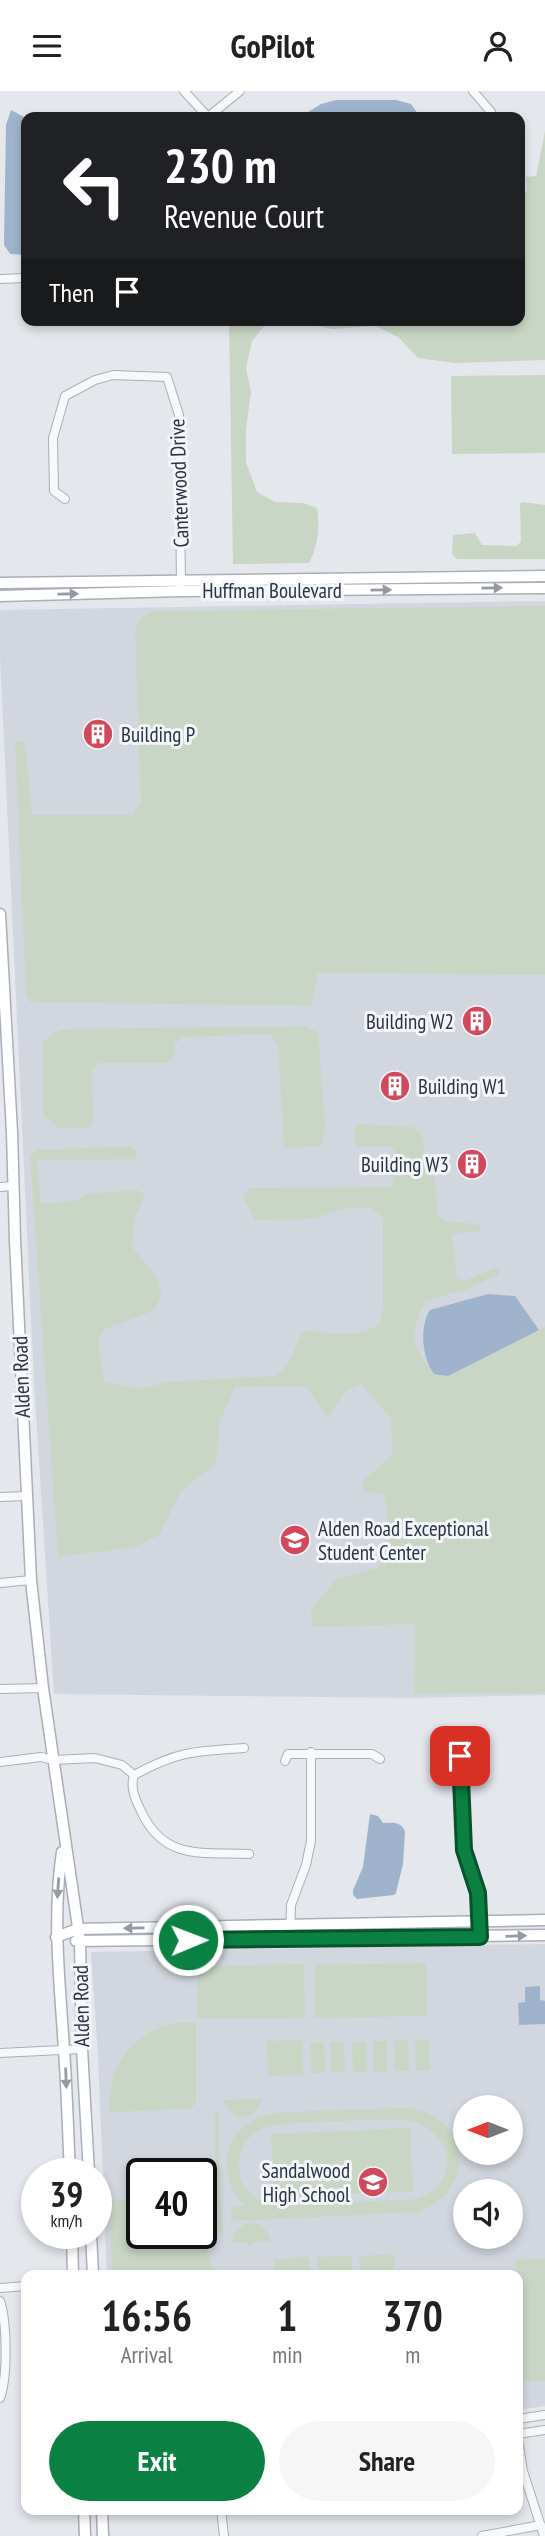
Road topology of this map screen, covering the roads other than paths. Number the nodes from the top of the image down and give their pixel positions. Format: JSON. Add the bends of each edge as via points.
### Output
{"nodes":[{"id":1,"x":184,"y":91,"type":"edge"},
{"id":2,"x":240,"y":91,"type":"edge"},
{"id":3,"x":473,"y":91,"type":"edge"},
{"id":4,"x":203,"y":112,"type":"edge"},
{"id":5,"x":214,"y":112,"type":"edge"},
{"id":6,"x":491,"y":112,"type":"dead end"},
{"id":7,"x":21,"y":278,"type":"edge"},
{"id":8,"x":0,"y":279,"type":"edge"},
{"id":9,"x":65,"y":499,"type":"dead end"},
{"id":10,"x":545,"y":576,"type":"edge"},
{"id":11,"x":0,"y":583,"type":"edge"},
{"id":12,"x":181,"y":586,"type":"junction"},
{"id":13,"x":545,"y":588,"type":"edge"},
{"id":14,"x":0,"y":596,"type":"edge"},
{"id":15,"x":0,"y":914,"type":"edge"},
{"id":16,"x":13,"y":1186,"type":"junction"},
{"id":17,"x":0,"y":1187,"type":"edge"},
{"id":18,"x":26,"y":1496,"type":"junction"},
{"id":19,"x":0,"y":1497,"type":"edge"},
{"id":20,"x":31,"y":1580,"type":"junction"},
{"id":21,"x":0,"y":1583,"type":"edge"},
{"id":22,"x":43,"y":1688,"type":"junction"},
{"id":23,"x":0,"y":1689,"type":"edge"},
{"id":24,"x":244,"y":1748,"type":"dead end"},
{"id":25,"x":311,"y":1752,"type":"junction"},
{"id":26,"x":460,"y":1756,"type":"dead end"},
{"id":27,"x":380,"y":1759,"type":"dead end"},
{"id":28,"x":53,"y":1760,"type":"junction"},
{"id":29,"x":285,"y":1761,"type":"dead end"},
{"id":30,"x":0,"y":1762,"type":"edge"},
{"id":31,"x":135,"y":1775,"type":"junction"},
{"id":32,"x":64,"y":1839,"type":"junction"},
{"id":33,"x":249,"y":1854,"type":"dead end"},
{"id":34,"x":545,"y":1920,"type":"edge"},
{"id":35,"x":480,"y":1921,"type":"junction"},
{"id":36,"x":290,"y":1924,"type":"junction"},
{"id":37,"x":78,"y":1929,"type":"junction"},
{"id":38,"x":545,"y":1935,"type":"edge"},
{"id":39,"x":56,"y":1937,"type":"junction"},
{"id":40,"x":480,"y":1937,"type":"junction"},
{"id":41,"x":290,"y":1939,"type":"junction"},
{"id":42,"x":80,"y":1941,"type":"junction"},
{"id":43,"x":82,"y":2049,"type":"junction"},
{"id":44,"x":65,"y":2050,"type":"junction"},
{"id":45,"x":0,"y":2053,"type":"edge"},
{"id":46,"x":69,"y":2158,"type":"edge"},
{"id":47,"x":88,"y":2158,"type":"edge"},
{"id":48,"x":72,"y":2249,"type":"edge"},
{"id":49,"x":92,"y":2249,"type":"edge"},
{"id":50,"x":73,"y":2270,"type":"edge"},
{"id":51,"x":93,"y":2270,"type":"edge"},
{"id":52,"x":21,"y":2286,"type":"edge"},
{"id":53,"x":0,"y":2288,"type":"edge"},
{"id":54,"x":0,"y":2301,"type":"edge"},
{"id":55,"x":0,"y":2398,"type":"edge"},
{"id":56,"x":545,"y":2415,"type":"edge"},
{"id":57,"x":523,"y":2419,"type":"edge"},
{"id":58,"x":545,"y":2430,"type":"edge"},
{"id":59,"x":523,"y":2433,"type":"edge"},
{"id":60,"x":523,"y":2471,"type":"edge"},
{"id":61,"x":84,"y":2515,"type":"edge"},
{"id":62,"x":102,"y":2515,"type":"edge"},
{"id":63,"x":222,"y":2515,"type":"edge"},
{"id":64,"x":541,"y":2525,"type":"junction"},
{"id":65,"x":85,"y":2536,"type":"edge"},
{"id":66,"x":103,"y":2536,"type":"edge"},
{"id":67,"x":224,"y":2536,"type":"edge"},
{"id":68,"x":482,"y":2536,"type":"edge"},
{"id":69,"x":544,"y":2536,"type":"edge"}],
"edges":[{"from":1,"to":4,"type":"street"},
{"from":2,"to":5,"type":"street"},
{"from":3,"to":6,"type":"street"},
{"from":7,"to":8,"type":"street"},
{"from":9,"to":12,"type":"street","name":"Canterwood Drive","via":[[54,491],[53,438],[65,396],[113,375],[167,377],[179,415]]},
{"from":10,"to":12,"type":"street","name":"Huffman Boulevard"},
{"from":11,"to":12,"type":"street","name":"Huffman Boulevard"},
{"from":12,"to":13,"type":"street","name":"Huffman Boulevard","one_way":true},
{"from":14,"to":12,"type":"street","name":"Huffman Boulevard","one_way":true},
{"from":15,"to":16,"type":"street","name":"Alden Road"},
{"from":16,"to":17,"type":"street"},
{"from":16,"to":18,"type":"street","name":"Alden Road"},
{"from":18,"to":19,"type":"street"},
{"from":18,"to":20,"type":"street","name":"Alden Road"},
{"from":20,"to":21,"type":"street"},
{"from":20,"to":22,"type":"street","name":"Alden Road"},
{"from":22,"to":23,"type":"street"},
{"from":22,"to":28,"type":"street","name":"Alden Road"},
{"from":24,"to":31,"type":"street","via":[[180,1753]]},
{"from":25,"to":27,"type":"street","via":[[372,1754]]},
{"from":25,"to":29,"type":"street","via":[[288,1754]]},
{"from":25,"to":36,"type":"street","via":[[311,1841],[293,1897]]},
{"from":26,"to":35,"type":"street","via":[[464,1850],[478,1893]]},
{"from":28,"to":30,"type":"street","via":[[41,1756]]},
{"from":28,"to":31,"type":"street","via":[[95,1758],[122,1765]]},
{"from":28,"to":32,"type":"street","name":"Alden Road"},
{"from":31,"to":33,"type":"street","via":[[132,1791],[146,1823],[160,1840],[180,1849]]},
{"from":32,"to":37,"type":"street","name":"Alden Road"},
{"from":32,"to":39,"type":"street","name":"Alden Road","one_way":true},
{"from":34,"to":35,"type":"street"},
{"from":35,"to":36,"type":"street"},
{"from":35,"to":40,"type":"street"},
{"from":36,"to":37,"type":"street","one_way":true},
{"from":36,"to":41,"type":"street"},
{"from":37,"to":39,"type":"street"},
{"from":37,"to":42,"type":"street","name":"Alden Road"},
{"from":40,"to":38,"type":"street","one_way":true},
{"from":39,"to":42,"type":"street"},
{"from":39,"to":44,"type":"street","name":"Alden Road"},
{"from":40,"to":41,"type":"street"},
{"from":41,"to":42,"type":"street"},
{"from":42,"to":43,"type":"street","name":"Alden Road"},
{"from":43,"to":44,"type":"street"},
{"from":43,"to":47,"type":"street","name":"Alden Road"},
{"from":44,"to":45,"type":"street"},
{"from":44,"to":46,"type":"street","name":"Alden Road","one_way":true},
{"from":48,"to":50,"type":"street"},
{"from":49,"to":51,"type":"street"},
{"from":52,"to":53,"type":"street"},
{"from":54,"to":55,"type":"street","via":[[4,2377]]},
{"from":56,"to":57,"type":"street"},
{"from":58,"to":59,"type":"street"},
{"from":60,"to":64,"type":"street"},
{"from":61,"to":65,"type":"street"},
{"from":62,"to":66,"type":"street"},
{"from":63,"to":67,"type":"street"},
{"from":64,"to":68,"type":"street"},
{"from":64,"to":69,"type":"street"}]}
